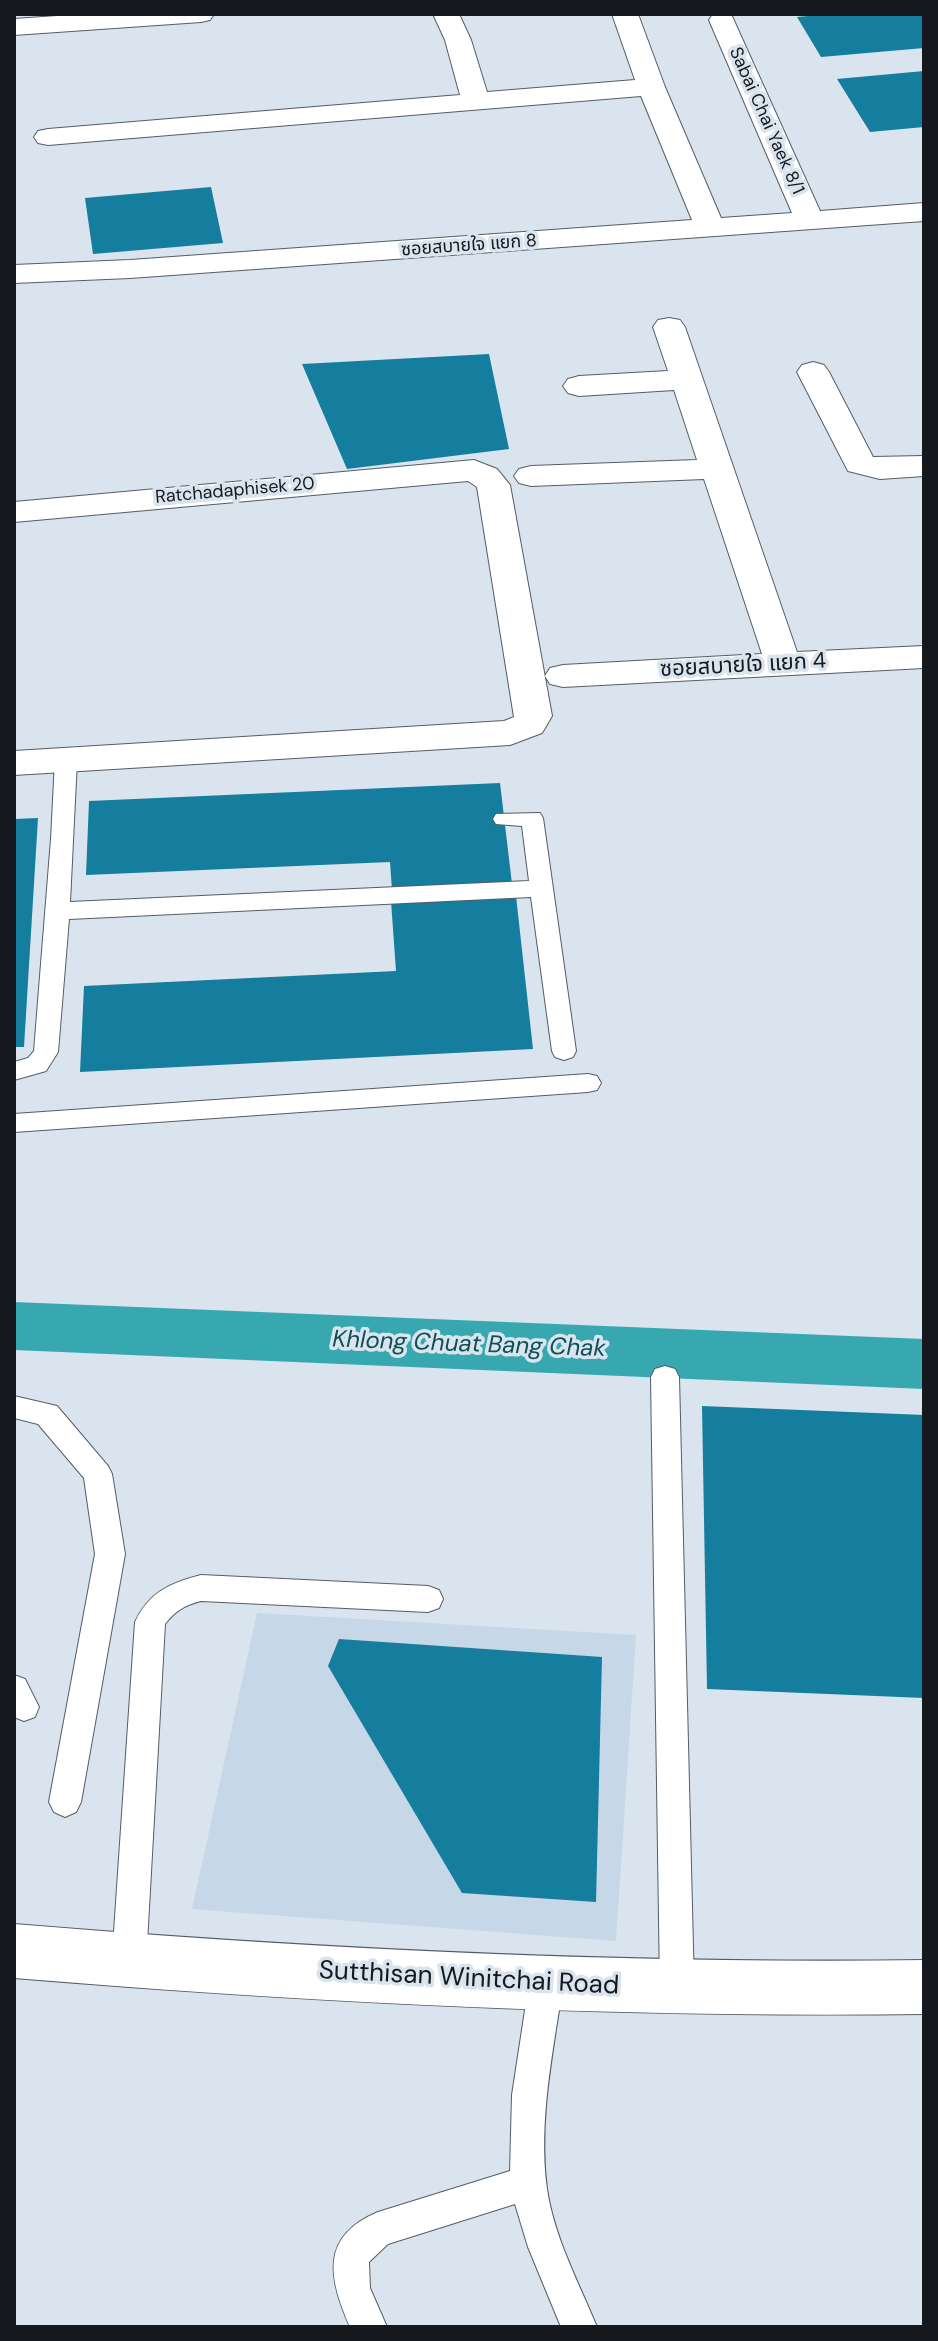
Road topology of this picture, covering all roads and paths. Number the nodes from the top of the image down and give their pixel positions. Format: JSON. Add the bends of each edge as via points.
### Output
{"nodes":[{"id":1,"x":194,"y":14,"type":"edge"},
{"id":2,"x":201,"y":14,"type":"edge"},
{"id":3,"x":446,"y":14,"type":"edge"},
{"id":4,"x":625,"y":14,"type":"edge"},
{"id":5,"x":722,"y":20,"type":"dead end"},
{"id":6,"x":14,"y":27,"type":"edge"},
{"id":7,"x":651,"y":87,"type":"junction"},
{"id":8,"x":476,"y":102,"type":"junction"},
{"id":9,"x":48,"y":137,"type":"dead end"},
{"id":10,"x":924,"y":212,"type":"edge"},
{"id":11,"x":810,"y":221,"type":"junction"},
{"id":12,"x":711,"y":229,"type":"junction"},
{"id":13,"x":14,"y":274,"type":"edge"},
{"id":14,"x":669,"y":327,"type":"dead end"},
{"id":15,"x":813,"y":372,"type":"dead end"},
{"id":16,"x":687,"y":380,"type":"junction"},
{"id":17,"x":579,"y":386,"type":"dead end"},
{"id":18,"x":924,"y":466,"type":"edge"},
{"id":19,"x":717,"y":469,"type":"junction"},
{"id":20,"x":531,"y":476,"type":"dead end"},
{"id":21,"x":14,"y":512,"type":"edge"},
{"id":22,"x":924,"y":657,"type":"edge"},
{"id":23,"x":783,"y":663,"type":"junction"},
{"id":24,"x":563,"y":676,"type":"dead end"},
{"id":25,"x":66,"y":760,"type":"junction"},
{"id":26,"x":14,"y":763,"type":"edge"},
{"id":27,"x":504,"y":819,"type":"dead end"},
{"id":28,"x":542,"y":888,"type":"junction"},
{"id":29,"x":58,"y":911,"type":"junction"},
{"id":30,"x":564,"y":1051,"type":"dead end"},
{"id":31,"x":14,"y":1071,"type":"edge"},
{"id":32,"x":588,"y":1083,"type":"dead end"},
{"id":33,"x":14,"y":1123,"type":"edge"},
{"id":34,"x":665,"y":1377,"type":"dead end"},
{"id":35,"x":14,"y":1407,"type":"edge"},
{"id":36,"x":428,"y":1599,"type":"dead end"},
{"id":37,"x":65,"y":1802,"type":"dead end"},
{"id":38,"x":14,"y":1951,"type":"edge"},
{"id":39,"x":129,"y":1961,"type":"junction"},
{"id":40,"x":546,"y":1984,"type":"junction"},
{"id":41,"x":924,"y":1987,"type":"edge"},
{"id":42,"x":677,"y":1988,"type":"junction"},
{"id":43,"x":530,"y":2182,"type":"junction"},
{"id":44,"x":369,"y":2327,"type":"edge"},
{"id":45,"x":579,"y":2327,"type":"edge"}],
"edges":[{"from":1,"to":2,"type":"street"},
{"from":1,"to":6,"type":"street"},
{"from":3,"to":8,"type":"street"},
{"from":4,"to":7,"type":"street"},
{"from":5,"to":11,"type":"street","name":"Sabai Chai Yaek 8/1"},
{"from":7,"to":8,"type":"street"},
{"from":7,"to":12,"type":"street"},
{"from":8,"to":9,"type":"street"},
{"from":10,"to":11,"type":"street","name":"ซอยสบายใจ แยก 8"},
{"from":11,"to":12,"type":"street","name":"ซอยสบายใจ แยก 8"},
{"from":12,"to":13,"type":"street","name":"ซอยสบายใจ แยก 8"},
{"from":14,"to":16,"type":"street"},
{"from":15,"to":18,"type":"street","via":[[860,464],[880,469]]},
{"from":16,"to":17,"type":"street"},
{"from":16,"to":19,"type":"street"},
{"from":19,"to":20,"type":"street"},
{"from":19,"to":23,"type":"street"},
{"from":21,"to":25,"type":"street","name":"Ratchadaphisek 20","via":[[456,470],[474,470],[493,485],[528,678],[533,716],[529,725],[510,733]]},
{"from":22,"to":23,"type":"street","name":"ซอยสบายใจ แยก 4"},
{"from":23,"to":24,"type":"street","name":"ซอยสบายใจ แยก 4"},
{"from":25,"to":26,"type":"street"},
{"from":25,"to":29,"type":"lane","via":[[75,839]]},
{"from":27,"to":28,"type":"lane","via":[[532,818]]},
{"from":28,"to":29,"type":"lane"},
{"from":28,"to":30,"type":"lane"},
{"from":29,"to":31,"type":"lane","via":[[46,1052],[37,1065]]},
{"from":32,"to":33,"type":"lane"},
{"from":34,"to":42,"type":"lane"},
{"from":35,"to":37,"type":"lane","via":[[47,1414],[98,1474],[110,1554]]},
{"from":36,"to":39,"type":"lane","via":[[201,1588],[173,1594],[159,1606],[150,1622]]},
{"from":38,"to":39,"type":"street","name":"Sutthisan Winitchai Road"},
{"from":39,"to":40,"type":"street","name":"Sutthisan Winitchai Road"},
{"from":40,"to":42,"type":"street","name":"Sutthisan Winitchai Road"},
{"from":40,"to":43,"type":"lane","via":[[528,2117]]},
{"from":41,"to":42,"type":"street","name":"Sutthisan Winitchai Road"},
{"from":43,"to":44,"type":"lane","via":[[378,2230],[351,2254],[352,2289]]},
{"from":43,"to":45,"type":"lane","via":[[537,2224]]}]}
